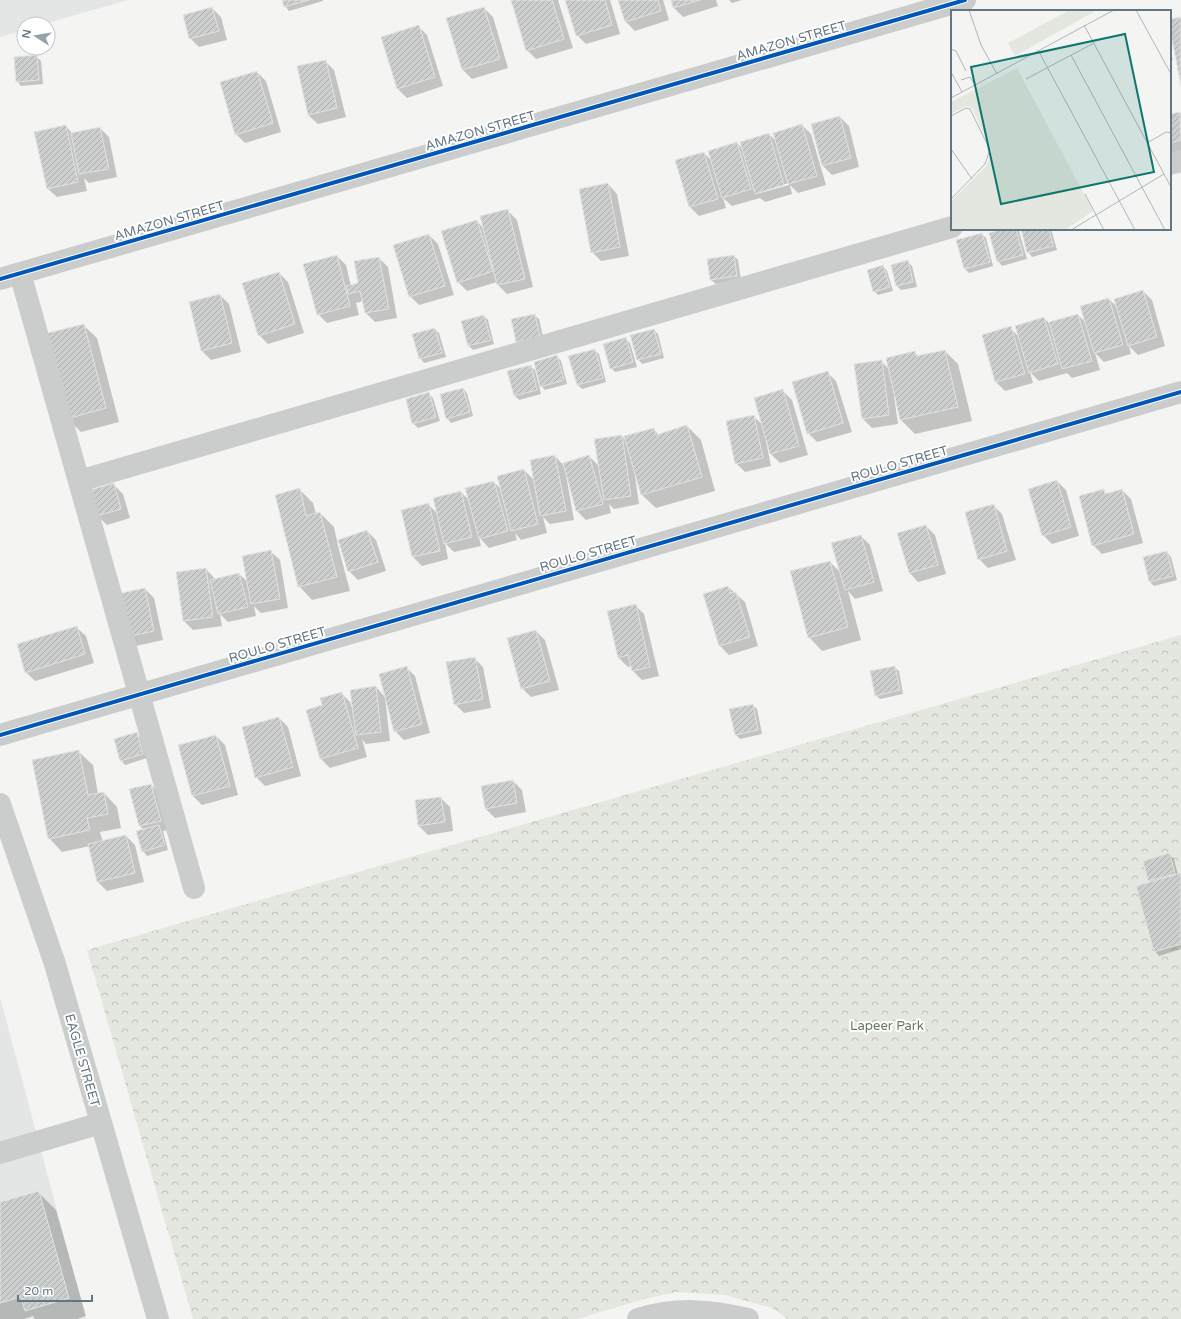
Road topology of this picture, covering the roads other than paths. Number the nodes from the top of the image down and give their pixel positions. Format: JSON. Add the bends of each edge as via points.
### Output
{"nodes":[{"id":1,"x":966,"y":0,"type":"edge"},
{"id":2,"x":930,"y":5,"type":"edge"},
{"id":3,"x":1181,"y":161,"type":"edge"},
{"id":4,"x":1171,"y":164,"type":"edge"},
{"id":5,"x":951,"y":227,"type":"edge"},
{"id":6,"x":10,"y":276,"type":"edge"},
{"id":7,"x":1181,"y":392,"type":"edge"},
{"id":8,"x":79,"y":482,"type":"junction"},
{"id":9,"x":139,"y":694,"type":"junction"},
{"id":10,"x":0,"y":735,"type":"edge"},
{"id":11,"x":0,"y":804,"type":"edge"},
{"id":12,"x":194,"y":888,"type":"dead end"},
{"id":13,"x":101,"y":1123,"type":"junction"},
{"id":14,"x":0,"y":1153,"type":"edge"},
{"id":15,"x":158,"y":1319,"type":"edge"},
{"id":16,"x":638,"y":1319,"type":"edge"},
{"id":17,"x":748,"y":1319,"type":"edge"}],
"edges":[{"from":1,"to":2,"type":"street","name":"AMAZON STREET"},
{"from":2,"to":6,"type":"street","name":"AMAZON STREET"},
{"from":3,"to":4,"type":"street"},
{"from":5,"to":8,"type":"street"},
{"from":6,"to":8,"type":"street"},
{"from":7,"to":9,"type":"street","name":"ROULO STREET"},
{"from":8,"to":9,"type":"street"},
{"from":9,"to":10,"type":"street","name":"ROULO STREET"},
{"from":9,"to":12,"type":"street"},
{"from":11,"to":13,"type":"street","name":"EAGLE STREET","via":[[55,964]]},
{"from":13,"to":14,"type":"street"},
{"from":13,"to":15,"type":"street","name":"EAGLE STREET"},
{"from":16,"to":17,"type":"street","via":[[681,1310],[718,1312]]}]}
